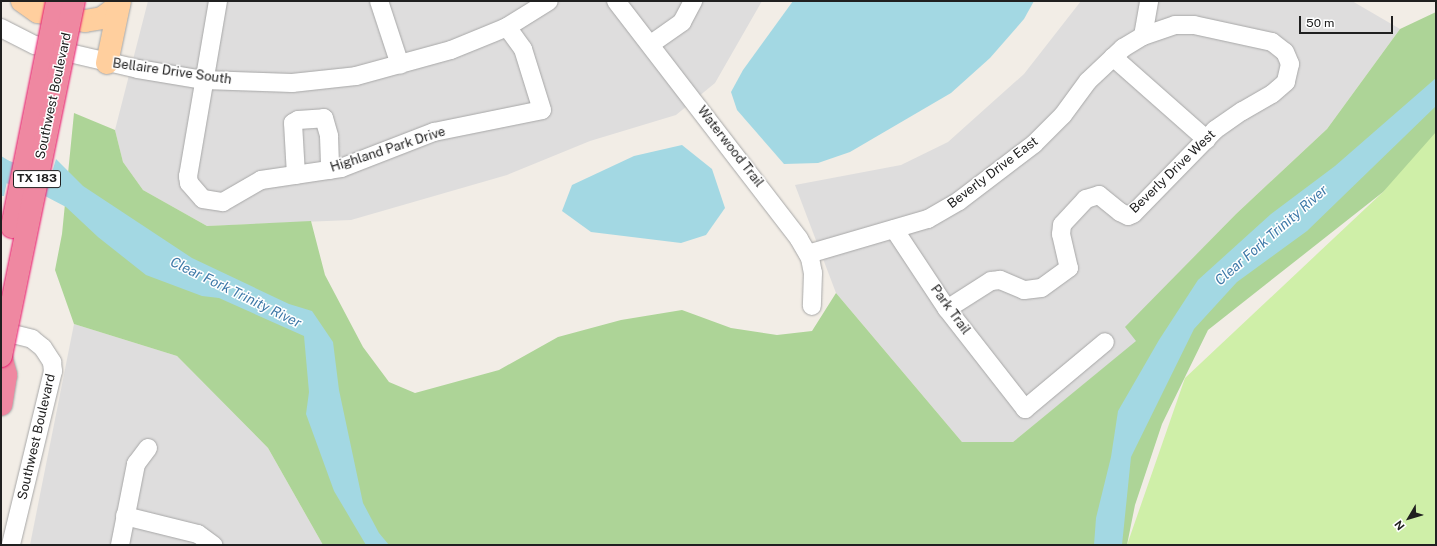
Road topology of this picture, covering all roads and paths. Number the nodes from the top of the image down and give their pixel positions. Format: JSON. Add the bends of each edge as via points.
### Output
{"nodes":[{"id":1,"x":22,"y":1,"type":"edge"},
{"id":2,"x":57,"y":1,"type":"edge"},
{"id":3,"x":74,"y":1,"type":"edge"},
{"id":4,"x":218,"y":1,"type":"edge"},
{"id":5,"x":549,"y":1,"type":"edge"},
{"id":6,"x":616,"y":1,"type":"edge"},
{"id":7,"x":693,"y":1,"type":"edge"},
{"id":8,"x":1149,"y":1,"type":"edge"},
{"id":9,"x":383,"y":2,"type":"edge"},
{"id":10,"x":120,"y":3,"type":"edge"},
{"id":11,"x":507,"y":27,"type":"junction"},
{"id":12,"x":1,"y":28,"type":"edge"},
{"id":13,"x":1230,"y":33,"type":"joint"},
{"id":14,"x":1143,"y":36,"type":"junction"},
{"id":15,"x":651,"y":44,"type":"junction"},
{"id":16,"x":1113,"y":57,"type":"junction"},
{"id":17,"x":107,"y":63,"type":"junction"},
{"id":18,"x":400,"y":65,"type":"junction"},
{"id":19,"x":204,"y":80,"type":"junction"},
{"id":20,"x":1207,"y":140,"type":"junction"},
{"id":21,"x":330,"y":170,"type":"junction"},
{"id":22,"x":296,"y":175,"type":"junction"},
{"id":23,"x":894,"y":229,"type":"junction"},
{"id":24,"x":808,"y":254,"type":"junction"},
{"id":25,"x":1,"y":282,"type":"edge"},
{"id":26,"x":812,"y":306,"type":"dead end"},
{"id":27,"x":947,"y":309,"type":"junction"},
{"id":28,"x":1,"y":331,"type":"edge"},
{"id":29,"x":1106,"y":342,"type":"dead end"},
{"id":30,"x":1,"y":356,"type":"edge"},
{"id":31,"x":1,"y":405,"type":"edge"},
{"id":32,"x":148,"y":448,"type":"dead end"},
{"id":33,"x":125,"y":516,"type":"junction"},
{"id":34,"x":11,"y":545,"type":"edge"},
{"id":35,"x":120,"y":545,"type":"edge"},
{"id":36,"x":214,"y":545,"type":"edge"}],
"edges":[{"from":1,"to":10,"type":"main road","via":[[38,12],[85,21],[102,18]]},
{"from":2,"to":25,"type":"highway","name":"Southwest Boulevard","number":"TX 183","bridge":true},
{"from":3,"to":30,"type":"highway","name":"Southwest Boulevard","number":"TX 183","bridge":true},
{"from":4,"to":19,"type":"street","name":"Highland Park Drive"},
{"from":5,"to":11,"type":"street","name":"Bellaire Drive South"},
{"from":6,"to":15,"type":"street","name":"Waterwood Trail"},
{"from":7,"to":15,"type":"street","via":[[682,22]]},
{"from":8,"to":14,"type":"street"},
{"from":9,"to":18,"type":"street"},
{"from":10,"to":17,"type":"main road"},
{"from":11,"to":18,"type":"street","name":"Bellaire Drive South","via":[[451,50]]},
{"from":11,"to":21,"type":"street","name":"Highland Park Drive","via":[[522,49],[542,110],[434,132]]},
{"from":12,"to":17,"type":"street","name":"Bellaire Drive South","via":[[35,45]]},
{"from":13,"to":14,"type":"street","name":"Beverly Drive East","via":[[1176,25]]},
{"from":13,"to":20,"type":"street","name":"Beverly Drive West","via":[[1272,42],[1285,52],[1290,64],[1286,82],[1272,94],[1220,126]]},
{"from":14,"to":16,"type":"street","name":"Beverly Drive East"},
{"from":15,"to":24,"type":"street","name":"Waterwood Trail","via":[[766,194]]},
{"from":16,"to":20,"type":"street"},
{"from":16,"to":23,"type":"street","name":"Beverly Drive East","via":[[1088,81],[1063,115],[1034,144],[959,202],[928,218]]},
{"from":17,"to":19,"type":"street","name":"Bellaire Drive South"},
{"from":18,"to":19,"type":"street","name":"Bellaire Drive South","via":[[356,76],[292,83]]},
{"from":19,"to":22,"type":"street","name":"Highland Park Drive","via":[[188,176],[194,192],[203,199],[223,202],[261,180]]},
{"from":20,"to":27,"type":"street","name":"Beverly Drive West","via":[[1134,214],[1128,216],[1120,212],[1099,195],[1086,199],[1062,225],[1061,234],[1069,268],[1041,288],[1024,290],[1000,280],[990,281]]},
{"from":21,"to":22,"type":"street","name":"Highland Park Drive"},
{"from":21,"to":22,"type":"street","via":[[324,118],[298,120],[293,123]]},
{"from":23,"to":24,"type":"street","name":"Beverly Drive East"},
{"from":23,"to":27,"type":"street","name":"Park Trail"},
{"from":24,"to":26,"type":"street","name":"Waterwood Trail","via":[[813,273]]},
{"from":27,"to":29,"type":"street","name":"Park Trail","via":[[1025,409]]},
{"from":28,"to":34,"type":"street","name":"Southwest Boulevard","via":[[18,334],[38,344],[52,362],[53,371]]},
{"from":30,"to":31,"type":"highway","via":[[6,375]]},
{"from":32,"to":33,"type":"street","via":[[136,464]]},
{"from":33,"to":35,"type":"street"},
{"from":33,"to":36,"type":"street","via":[[198,534]]}]}
